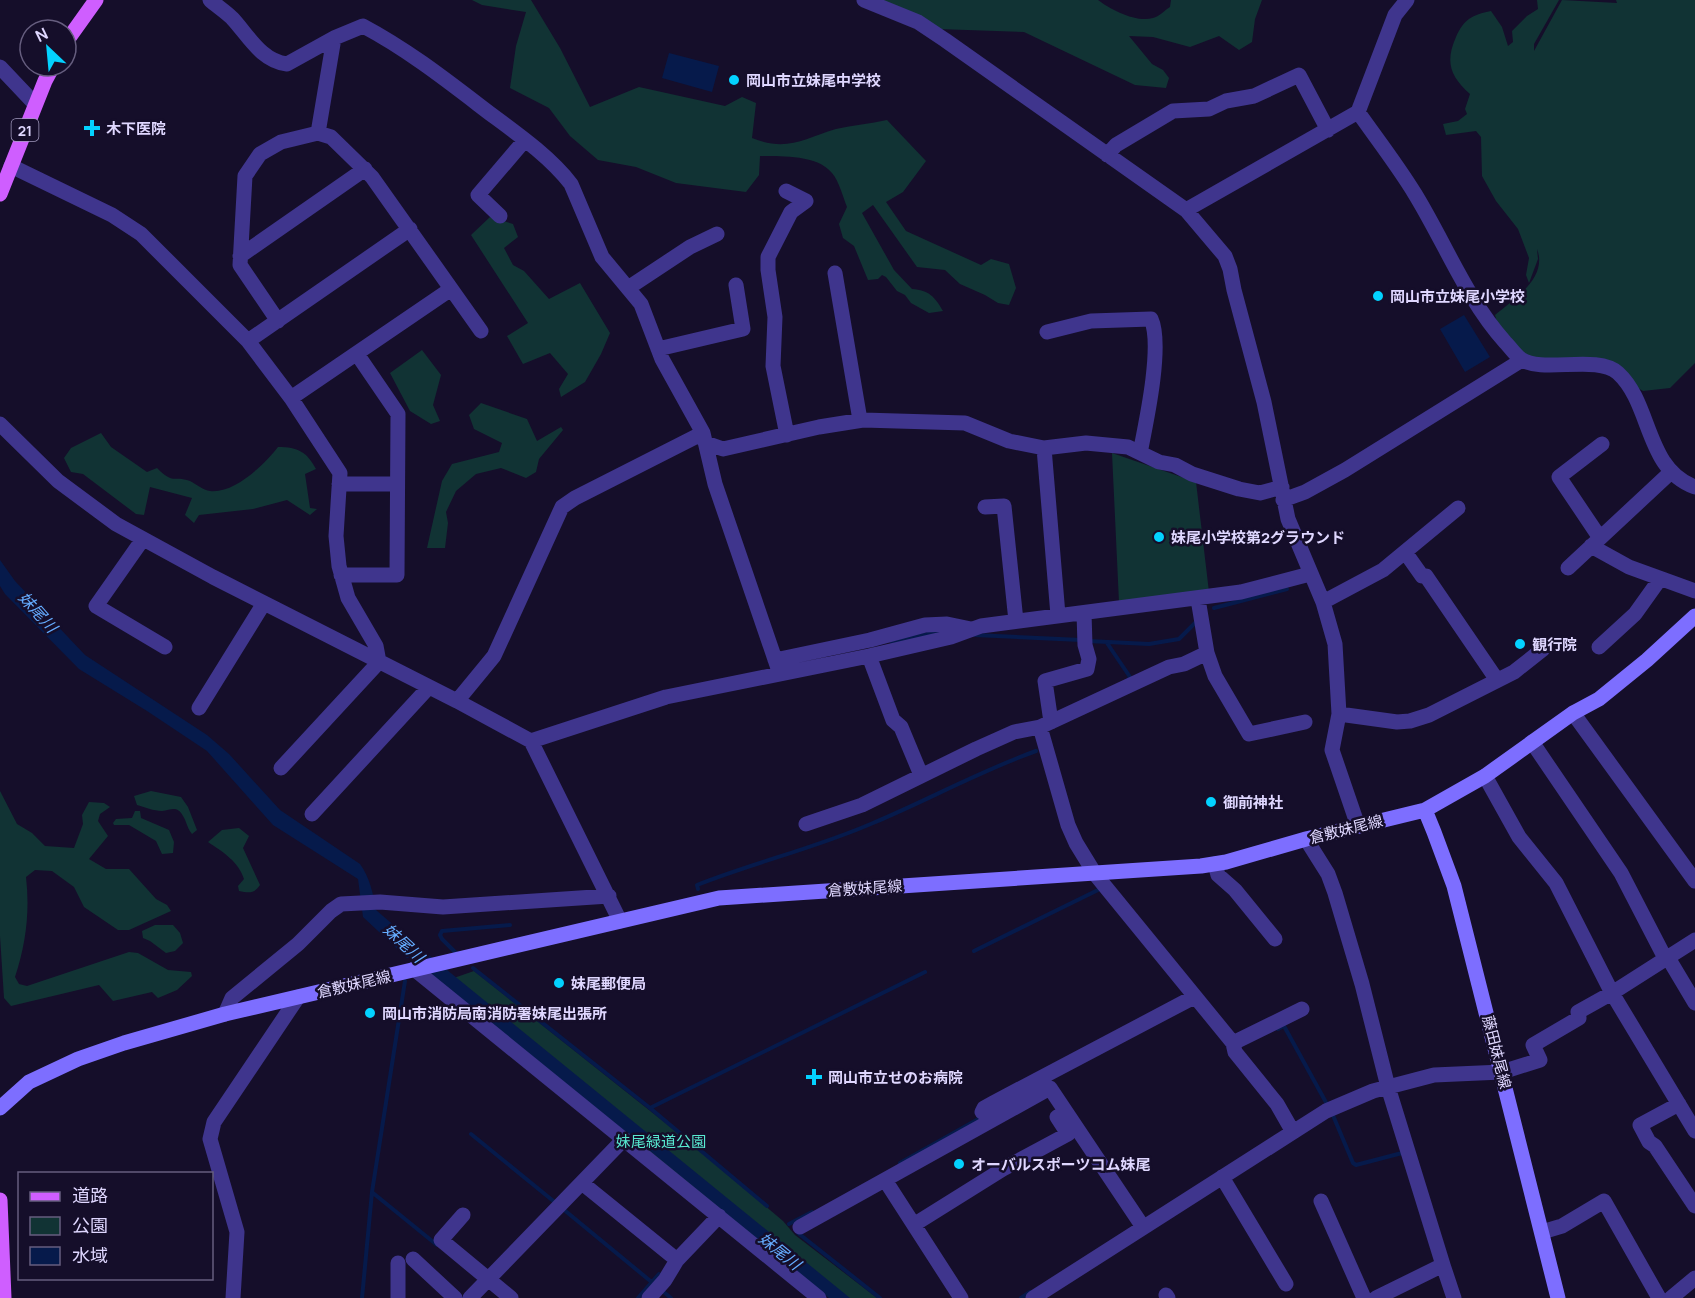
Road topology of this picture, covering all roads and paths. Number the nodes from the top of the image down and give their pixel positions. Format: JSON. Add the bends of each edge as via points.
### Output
{"nodes":[{"id":1,"x":96,"y":0,"type":"edge"},
{"id":2,"x":210,"y":0,"type":"edge"},
{"id":3,"x":864,"y":0,"type":"edge"},
{"id":4,"x":1407,"y":0,"type":"edge"},
{"id":5,"x":78,"y":22,"type":"edge"},
{"id":6,"x":334,"y":38,"type":"junction"},
{"id":7,"x":0,"y":67,"type":"edge"},
{"id":8,"x":48,"y":78,"type":"edge"},
{"id":9,"x":36,"y":104,"type":"junction"},
{"id":10,"x":1358,"y":112,"type":"junction"},
{"id":11,"x":1329,"y":130,"type":"junction"},
{"id":12,"x":318,"y":133,"type":"junction"},
{"id":13,"x":525,"y":140,"type":"junction"},
{"id":14,"x":1107,"y":155,"type":"junction"},
{"id":15,"x":11,"y":166,"type":"junction"},
{"id":16,"x":365,"y":169,"type":"junction"},
{"id":17,"x":786,"y":191,"type":"dead end"},
{"id":18,"x":0,"y":194,"type":"edge"},
{"id":19,"x":1186,"y":210,"type":"junction"},
{"id":20,"x":500,"y":216,"type":"dead end"},
{"id":21,"x":410,"y":230,"type":"junction"},
{"id":22,"x":717,"y":234,"type":"dead end"},
{"id":23,"x":240,"y":256,"type":"junction"},
{"id":24,"x":835,"y":273,"type":"dead end"},
{"id":25,"x":736,"y":285,"type":"dead end"},
{"id":26,"x":628,"y":288,"type":"junction"},
{"id":27,"x":451,"y":289,"type":"junction"},
{"id":28,"x":278,"y":321,"type":"junction"},
{"id":29,"x":481,"y":331,"type":"dead end"},
{"id":30,"x":1047,"y":332,"type":"dead end"},
{"id":31,"x":248,"y":341,"type":"junction"},
{"id":32,"x":658,"y":349,"type":"junction"},
{"id":33,"x":357,"y":354,"type":"junction"},
{"id":34,"x":1521,"y":360,"type":"junction"},
{"id":35,"x":291,"y":398,"type":"junction"},
{"id":36,"x":860,"y":420,"type":"junction"},
{"id":37,"x":0,"y":424,"type":"edge"},
{"id":38,"x":788,"y":435,"type":"junction"},
{"id":39,"x":704,"y":438,"type":"junction"},
{"id":40,"x":1602,"y":444,"type":"dead end"},
{"id":41,"x":1044,"y":448,"type":"junction"},
{"id":42,"x":1140,"y":453,"type":"junction"},
{"id":43,"x":1671,"y":472,"type":"junction"},
{"id":44,"x":339,"y":484,"type":"junction"},
{"id":45,"x":397,"y":484,"type":"junction"},
{"id":46,"x":1695,"y":487,"type":"edge"},
{"id":47,"x":1283,"y":494,"type":"junction"},
{"id":48,"x":985,"y":507,"type":"dead end"},
{"id":49,"x":1458,"y":508,"type":"dead end"},
{"id":50,"x":143,"y":539,"type":"junction"},
{"id":51,"x":1595,"y":542,"type":"junction"},
{"id":52,"x":1405,"y":552,"type":"junction"},
{"id":53,"x":1568,"y":568,"type":"dead end"},
{"id":54,"x":1310,"y":574,"type":"junction"},
{"id":55,"x":341,"y":575,"type":"junction"},
{"id":56,"x":1660,"y":579,"type":"junction"},
{"id":57,"x":1695,"y":591,"type":"edge"},
{"id":58,"x":1198,"y":599,"type":"junction"},
{"id":59,"x":1323,"y":602,"type":"junction"},
{"id":60,"x":264,"y":603,"type":"junction"},
{"id":61,"x":1084,"y":613,"type":"junction"},
{"id":62,"x":1058,"y":615,"type":"junction"},
{"id":63,"x":1695,"y":616,"type":"edge"},
{"id":64,"x":1016,"y":621,"type":"junction"},
{"id":65,"x":973,"y":629,"type":"junction"},
{"id":66,"x":165,"y":647,"type":"dead end"},
{"id":67,"x":1599,"y":647,"type":"dead end"},
{"id":68,"x":1543,"y":648,"type":"dead end"},
{"id":69,"x":1207,"y":653,"type":"junction"},
{"id":70,"x":869,"y":656,"type":"junction"},
{"id":71,"x":379,"y":662,"type":"junction"},
{"id":72,"x":778,"y":667,"type":"junction"},
{"id":73,"x":1497,"y":680,"type":"junction"},
{"id":74,"x":429,"y":687,"type":"junction"},
{"id":75,"x":457,"y":701,"type":"junction"},
{"id":76,"x":199,"y":708,"type":"dead end"},
{"id":77,"x":1572,"y":713,"type":"junction"},
{"id":78,"x":1339,"y":714,"type":"junction"},
{"id":79,"x":1048,"y":720,"type":"junction"},
{"id":80,"x":1305,"y":722,"type":"dead end"},
{"id":81,"x":531,"y":741,"type":"junction"},
{"id":82,"x":1532,"y":742,"type":"junction"},
{"id":83,"x":281,"y":768,"type":"dead end"},
{"id":84,"x":921,"y":775,"type":"junction"},
{"id":85,"x":1485,"y":776,"type":"junction"},
{"id":86,"x":1425,"y":810,"type":"junction"},
{"id":87,"x":312,"y":814,"type":"dead end"},
{"id":88,"x":806,"y":825,"type":"dead end"},
{"id":89,"x":1358,"y":826,"type":"junction"},
{"id":90,"x":1306,"y":839,"type":"junction"},
{"id":91,"x":1215,"y":864,"type":"junction"},
{"id":92,"x":1095,"y":874,"type":"junction"},
{"id":93,"x":1695,"y":881,"type":"edge"},
{"id":94,"x":609,"y":896,"type":"junction"},
{"id":95,"x":620,"y":921,"type":"junction"},
{"id":96,"x":1275,"y":939,"type":"dead end"},
{"id":97,"x":1695,"y":940,"type":"edge"},
{"id":98,"x":1666,"y":957,"type":"junction"},
{"id":99,"x":417,"y":969,"type":"junction"},
{"id":100,"x":1612,"y":993,"type":"junction"},
{"id":101,"x":298,"y":997,"type":"junction"},
{"id":102,"x":1194,"y":997,"type":"junction"},
{"id":103,"x":1695,"y":1003,"type":"edge"},
{"id":104,"x":1302,"y":1009,"type":"dead end"},
{"id":105,"x":225,"y":1014,"type":"junction"},
{"id":106,"x":1233,"y":1043,"type":"junction"},
{"id":107,"x":1502,"y":1072,"type":"junction"},
{"id":108,"x":1043,"y":1084,"type":"junction"},
{"id":109,"x":1388,"y":1087,"type":"junction"},
{"id":110,"x":1679,"y":1104,"type":"junction"},
{"id":111,"x":0,"y":1108,"type":"edge"},
{"id":112,"x":1290,"y":1128,"type":"junction"},
{"id":113,"x":1695,"y":1131,"type":"edge"},
{"id":114,"x":624,"y":1139,"type":"junction"},
{"id":115,"x":1222,"y":1177,"type":"junction"},
{"id":116,"x":885,"y":1180,"type":"junction"},
{"id":117,"x":582,"y":1183,"type":"junction"},
{"id":118,"x":0,"y":1200,"type":"edge"},
{"id":119,"x":1321,"y":1201,"type":"dead end"},
{"id":120,"x":1695,"y":1206,"type":"edge"},
{"id":121,"x":463,"y":1215,"type":"dead end"},
{"id":122,"x":719,"y":1216,"type":"junction"},
{"id":123,"x":915,"y":1224,"type":"junction"},
{"id":124,"x":800,"y":1227,"type":"dead end"},
{"id":125,"x":1143,"y":1227,"type":"junction"},
{"id":126,"x":1542,"y":1232,"type":"junction"},
{"id":127,"x":677,"y":1260,"type":"junction"},
{"id":128,"x":1443,"y":1265,"type":"junction"},
{"id":129,"x":488,"y":1278,"type":"junction"},
{"id":130,"x":1695,"y":1278,"type":"edge"},
{"id":131,"x":1286,"y":1284,"type":"dead end"},
{"id":132,"x":655,"y":1291,"type":"edge"},
{"id":133,"x":1663,"y":1297,"type":"edge"},
{"id":134,"x":4,"y":1298,"type":"edge"},
{"id":135,"x":233,"y":1298,"type":"edge"},
{"id":136,"x":398,"y":1298,"type":"edge"},
{"id":137,"x":455,"y":1298,"type":"edge"},
{"id":138,"x":470,"y":1298,"type":"edge"},
{"id":139,"x":511,"y":1298,"type":"edge"},
{"id":140,"x":819,"y":1298,"type":"edge"},
{"id":141,"x":961,"y":1298,"type":"edge"},
{"id":142,"x":1033,"y":1298,"type":"edge"},
{"id":143,"x":1364,"y":1298,"type":"edge"},
{"id":144,"x":1376,"y":1298,"type":"edge"},
{"id":145,"x":1454,"y":1298,"type":"edge"},
{"id":146,"x":1558,"y":1298,"type":"edge"}],
"edges":[{"from":1,"to":5,"type":"main road"},
{"from":2,"to":6,"type":"street","via":[[231,17],[252,44],[280,63],[286,64]]},
{"from":3,"to":14,"type":"street","via":[[918,22]]},
{"from":4,"to":10,"type":"street","via":[[1395,15]]},
{"from":6,"to":12,"type":"street"},
{"from":6,"to":13,"type":"street","via":[[363,26],[379,34],[429,66]]},
{"from":7,"to":9,"type":"street"},
{"from":8,"to":9,"type":"main road","number":"21"},
{"from":9,"to":15,"type":"main road","number":"21"},
{"from":10,"to":11,"type":"street"},
{"from":10,"to":34,"type":"street","via":[[1414,192],[1488,323]]},
{"from":11,"to":14,"type":"street","via":[[1299,75],[1254,96],[1209,109],[1173,111],[1116,145]]},
{"from":11,"to":19,"type":"street"},
{"from":12,"to":16,"type":"street","via":[[331,137]]},
{"from":12,"to":23,"type":"street","via":[[281,142],[260,154],[244,176]]},
{"from":13,"to":20,"type":"street","via":[[478,195]]},
{"from":13,"to":26,"type":"street","via":[[571,184],[602,257]]},
{"from":14,"to":19,"type":"street"},
{"from":15,"to":18,"type":"main road","number":"21"},
{"from":15,"to":31,"type":"street","via":[[112,215],[141,234]]},
{"from":16,"to":21,"type":"street"},
{"from":16,"to":23,"type":"street"},
{"from":17,"to":38,"type":"street","via":[[806,201],[791,212],[768,257],[775,317],[773,366]]},
{"from":19,"to":47,"type":"street","via":[[1218,245],[1230,269]]},
{"from":21,"to":27,"type":"street"},
{"from":21,"to":28,"type":"street"},
{"from":22,"to":26,"type":"street"},
{"from":23,"to":28,"type":"street","via":[[240,265]]},
{"from":24,"to":36,"type":"street"},
{"from":25,"to":32,"type":"street","via":[[743,329]]},
{"from":26,"to":32,"type":"street","via":[[641,304]]},
{"from":27,"to":29,"type":"street"},
{"from":27,"to":33,"type":"street"},
{"from":28,"to":31,"type":"street"},
{"from":30,"to":42,"type":"street","via":[[1091,321],[1151,319],[1156,328],[1153,377]]},
{"from":31,"to":35,"type":"street"},
{"from":32,"to":39,"type":"street"},
{"from":33,"to":35,"type":"street"},
{"from":33,"to":45,"type":"street","via":[[398,414]]},
{"from":34,"to":43,"type":"street","via":[[1542,365],[1610,368],[1619,374],[1631,388],[1653,443]]},
{"from":34,"to":47,"type":"street","via":[[1345,471],[1305,492]]},
{"from":35,"to":44,"type":"street","via":[[340,473]]},
{"from":36,"to":38,"type":"street"},
{"from":36,"to":41,"type":"street","via":[[965,423],[1009,441]]},
{"from":37,"to":50,"type":"street","via":[[58,481]]},
{"from":38,"to":39,"type":"street","via":[[723,449]]},
{"from":39,"to":72,"type":"street","via":[[715,484]]},
{"from":39,"to":75,"type":"street","via":[[562,507],[494,656]]},
{"from":40,"to":51,"type":"street","via":[[1559,477]]},
{"from":41,"to":42,"type":"street","via":[[1086,443],[1128,447]]},
{"from":41,"to":62,"type":"street"},
{"from":42,"to":47,"type":"street","via":[[1239,489]]},
{"from":43,"to":46,"type":"street","via":[[1681,482]]},
{"from":43,"to":51,"type":"street"},
{"from":44,"to":45,"type":"street"},
{"from":44,"to":55,"type":"street","via":[[336,536]]},
{"from":45,"to":55,"type":"street","via":[[397,575]]},
{"from":47,"to":54,"type":"street","via":[[1288,519]]},
{"from":48,"to":64,"type":"street","via":[[1004,506]]},
{"from":49,"to":52,"type":"street"},
{"from":50,"to":60,"type":"street"},
{"from":50,"to":66,"type":"street","via":[[96,606]]},
{"from":51,"to":53,"type":"street"},
{"from":51,"to":56,"type":"street","via":[[1629,567]]},
{"from":52,"to":59,"type":"street","via":[[1383,570]]},
{"from":52,"to":73,"type":"street","via":[[1422,576],[1426,576]]},
{"from":54,"to":58,"type":"street"},
{"from":54,"to":59,"type":"street"},
{"from":55,"to":71,"type":"street","via":[[348,598],[376,646]]},
{"from":56,"to":57,"type":"street"},
{"from":56,"to":67,"type":"street","via":[[1635,614]]},
{"from":58,"to":61,"type":"street"},
{"from":58,"to":69,"type":"street"},
{"from":59,"to":78,"type":"street","via":[[1335,644]]},
{"from":60,"to":71,"type":"street"},
{"from":60,"to":76,"type":"street"},
{"from":61,"to":62,"type":"street"},
{"from":61,"to":79,"type":"street","via":[[1087,669],[1045,681]]},
{"from":62,"to":64,"type":"street"},
{"from":63,"to":77,"type":"main road","name":"倉敷妹尾線","via":[[1599,699]]},
{"from":64,"to":65,"type":"street"},
{"from":65,"to":70,"type":"street"},
{"from":65,"to":72,"type":"street","via":[[925,625]]},
{"from":68,"to":73,"type":"street","via":[[1514,672]]},
{"from":69,"to":79,"type":"street"},
{"from":69,"to":80,"type":"street","via":[[1215,676],[1249,734]]},
{"from":70,"to":72,"type":"street"},
{"from":70,"to":84,"type":"street","via":[[893,720],[901,726]]},
{"from":71,"to":74,"type":"street"},
{"from":71,"to":83,"type":"street"},
{"from":72,"to":81,"type":"street","via":[[666,697]]},
{"from":73,"to":78,"type":"street","via":[[1410,721]]},
{"from":74,"to":75,"type":"street"},
{"from":74,"to":87,"type":"street"},
{"from":75,"to":81,"type":"street"},
{"from":77,"to":82,"type":"main road","name":"倉敷妹尾線"},
{"from":77,"to":93,"type":"street"},
{"from":78,"to":89,"type":"street","via":[[1332,750]]},
{"from":79,"to":84,"type":"street"},
{"from":79,"to":92,"type":"street","via":[[1068,825]]},
{"from":81,"to":94,"type":"street"},
{"from":82,"to":85,"type":"main road","name":"倉敷妹尾線"},
{"from":82,"to":98,"type":"street","via":[[1621,873]]},
{"from":84,"to":88,"type":"street","via":[[862,805]]},
{"from":85,"to":86,"type":"main road","name":"倉敷妹尾線"},
{"from":85,"to":100,"type":"street","via":[[1519,837],[1556,883]]},
{"from":86,"to":89,"type":"main road","name":"倉敷妹尾線"},
{"from":86,"to":107,"type":"main road","name":"藤田妹尾線","via":[[1454,886]]},
{"from":89,"to":90,"type":"main road","name":"倉敷妹尾線"},
{"from":90,"to":91,"type":"main road","name":"倉敷妹尾線"},
{"from":90,"to":109,"type":"street","via":[[1335,893]]},
{"from":91,"to":92,"type":"main road","name":"倉敷妹尾線"},
{"from":91,"to":96,"type":"street","via":[[1218,875]]},
{"from":92,"to":95,"type":"main road","name":"倉敷妹尾線","via":[[719,898]]},
{"from":92,"to":102,"type":"street"},
{"from":94,"to":95,"type":"street"},
{"from":94,"to":105,"type":"street","via":[[443,907],[380,902],[341,904],[232,998]]},
{"from":95,"to":99,"type":"main road","name":"倉敷妹尾線"},
{"from":97,"to":98,"type":"street"},
{"from":98,"to":100,"type":"street"},
{"from":98,"to":103,"type":"street"},
{"from":99,"to":101,"type":"main road","name":"倉敷妹尾線"},
{"from":99,"to":114,"type":"street"},
{"from":100,"to":107,"type":"street","via":[[1533,1045],[1540,1060]]},
{"from":100,"to":110,"type":"street"},
{"from":101,"to":105,"type":"main road","name":"倉敷妹尾線"},
{"from":101,"to":135,"type":"street","via":[[214,1122],[210,1138],[237,1232]]},
{"from":102,"to":106,"type":"street"},
{"from":102,"to":108,"type":"street"},
{"from":104,"to":106,"type":"street"},
{"from":105,"to":111,"type":"main road","name":"倉敷妹尾線","via":[[78,1059],[29,1082]]},
{"from":106,"to":112,"type":"street","via":[[1235,1052],[1277,1104]]},
{"from":107,"to":109,"type":"street","via":[[1434,1074]]},
{"from":107,"to":126,"type":"main road","name":"藤田妹尾線"},
{"from":108,"to":116,"type":"street","via":[[994,1109]]},
{"from":108,"to":123,"type":"street","via":[[1068,1134]]},
{"from":108,"to":125,"type":"street"},
{"from":109,"to":112,"type":"street"},
{"from":109,"to":128,"type":"street"},
{"from":110,"to":113,"type":"street"},
{"from":110,"to":120,"type":"street","via":[[1640,1125]]},
{"from":112,"to":115,"type":"street"},
{"from":114,"to":117,"type":"street"},
{"from":114,"to":122,"type":"street"},
{"from":115,"to":125,"type":"street"},
{"from":115,"to":131,"type":"street"},
{"from":116,"to":123,"type":"street"},
{"from":116,"to":124,"type":"street"},
{"from":117,"to":127,"type":"street"},
{"from":117,"to":129,"type":"street"},
{"from":118,"to":134,"type":"main road"},
{"from":119,"to":143,"type":"street"},
{"from":121,"to":129,"type":"street","via":[[441,1240]]},
{"from":122,"to":127,"type":"street"},
{"from":122,"to":140,"type":"street"},
{"from":123,"to":141,"type":"street"},
{"from":125,"to":142,"type":"street"},
{"from":126,"to":133,"type":"street","via":[[1562,1226],[1604,1201]]},
{"from":126,"to":146,"type":"main road","name":"藤田妹尾線"},
{"from":127,"to":132,"type":"street"},
{"from":128,"to":144,"type":"street"},
{"from":128,"to":145,"type":"street"},
{"from":129,"to":138,"type":"street"},
{"from":129,"to":139,"type":"street"},
{"from":130,"to":133,"type":"street"},
{"from":136,"to":137,"type":"street","via":[[406,1261]]}]}
